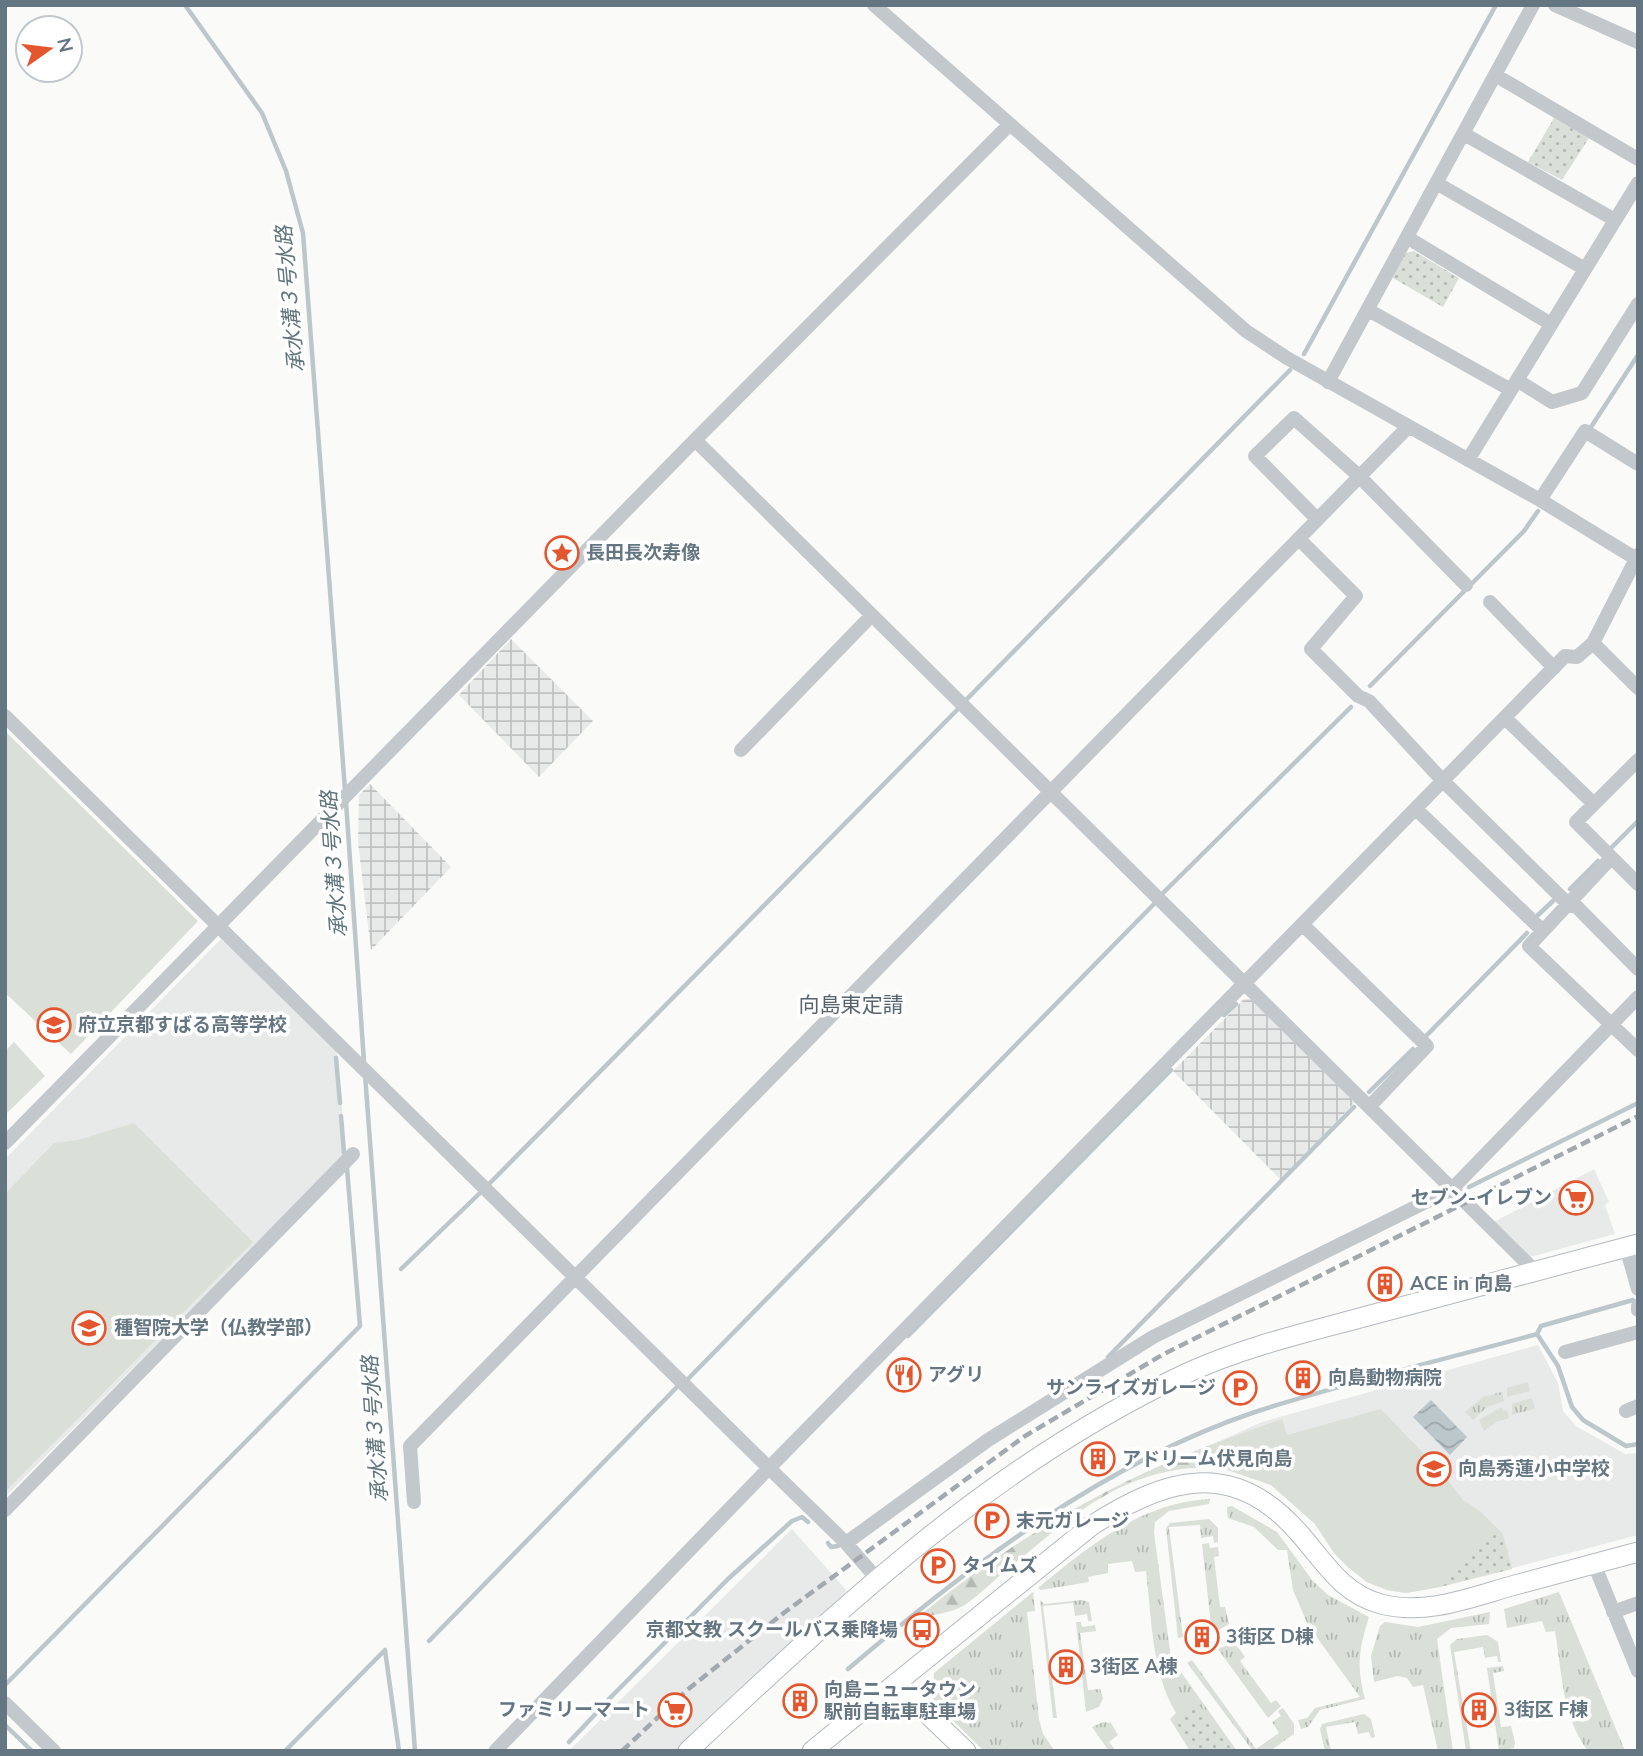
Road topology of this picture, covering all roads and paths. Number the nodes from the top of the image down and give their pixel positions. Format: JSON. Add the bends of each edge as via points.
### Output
{"nodes":[{"id":1,"x":874,"y":5,"type":"edge"},
{"id":2,"x":1533,"y":5,"type":"edge"},
{"id":3,"x":1555,"y":5,"type":"edge"},
{"id":4,"x":1638,"y":42,"type":"edge"},
{"id":5,"x":1495,"y":75,"type":"junction"},
{"id":6,"x":1010,"y":124,"type":"junction"},
{"id":7,"x":1464,"y":134,"type":"junction"},
{"id":8,"x":1638,"y":159,"type":"edge"},
{"id":9,"x":1638,"y":183,"type":"edge"},
{"id":10,"x":1438,"y":184,"type":"junction"},
{"id":11,"x":1615,"y":220,"type":"junction"},
{"id":12,"x":1409,"y":238,"type":"junction"},
{"id":13,"x":1586,"y":269,"type":"junction"},
{"id":14,"x":1638,"y":304,"type":"edge"},
{"id":15,"x":1370,"y":311,"type":"junction"},
{"id":16,"x":1551,"y":324,"type":"junction"},
{"id":17,"x":1328,"y":382,"type":"junction"},
{"id":18,"x":1514,"y":385,"type":"junction"},
{"id":19,"x":1408,"y":427,"type":"junction"},
{"id":20,"x":695,"y":440,"type":"junction"},
{"id":21,"x":1468,"y":460,"type":"junction"},
{"id":22,"x":1638,"y":464,"type":"edge"},
{"id":23,"x":1359,"y":476,"type":"junction"},
{"id":24,"x":1540,"y":499,"type":"junction"},
{"id":25,"x":1317,"y":519,"type":"junction"},
{"id":26,"x":1299,"y":539,"type":"junction"},
{"id":27,"x":1637,"y":558,"type":"edge"},
{"id":28,"x":1466,"y":585,"type":"dead end"},
{"id":29,"x":1490,"y":602,"type":"dead end"},
{"id":30,"x":872,"y":615,"type":"junction"},
{"id":31,"x":1593,"y":643,"type":"junction"},
{"id":32,"x":1554,"y":668,"type":"junction"},
{"id":33,"x":1638,"y":688,"type":"edge"},
{"id":34,"x":5,"y":716,"type":"edge"},
{"id":35,"x":1505,"y":719,"type":"junction"},
{"id":36,"x":741,"y":750,"type":"dead end"},
{"id":37,"x":1638,"y":760,"type":"edge"},
{"id":38,"x":1443,"y":781,"type":"junction"},
{"id":39,"x":1052,"y":790,"type":"junction"},
{"id":40,"x":1594,"y":803,"type":"junction"},
{"id":41,"x":1416,"y":809,"type":"junction"},
{"id":42,"x":1611,"y":858,"type":"junction"},
{"id":43,"x":1638,"y":884,"type":"edge"},
{"id":44,"x":1568,"y":904,"type":"junction"},
{"id":45,"x":1303,"y":925,"type":"junction"},
{"id":46,"x":219,"y":927,"type":"junction"},
{"id":47,"x":1543,"y":931,"type":"junction"},
{"id":48,"x":1638,"y":969,"type":"edge"},
{"id":49,"x":1246,"y":983,"type":"junction"},
{"id":50,"x":1638,"y":997,"type":"edge"},
{"id":51,"x":1611,"y":1024,"type":"junction"},
{"id":52,"x":1638,"y":1049,"type":"edge"},
{"id":53,"x":1370,"y":1105,"type":"junction"},
{"id":54,"x":5,"y":1143,"type":"edge"},
{"id":55,"x":353,"y":1154,"type":"dead end"},
{"id":56,"x":1452,"y":1189,"type":"junction"},
{"id":57,"x":1632,"y":1245,"type":"edge"},
{"id":58,"x":1535,"y":1271,"type":"junction"},
{"id":59,"x":573,"y":1276,"type":"junction"},
{"id":60,"x":1638,"y":1289,"type":"edge"},
{"id":61,"x":1638,"y":1332,"type":"edge"},
{"id":62,"x":1565,"y":1352,"type":"dead end"},
{"id":63,"x":769,"y":1468,"type":"junction"},
{"id":64,"x":414,"y":1502,"type":"dead end"},
{"id":65,"x":5,"y":1510,"type":"edge"},
{"id":66,"x":846,"y":1543,"type":"junction"},
{"id":67,"x":1638,"y":1552,"type":"edge"},
{"id":68,"x":1594,"y":1564,"type":"junction"},
{"id":69,"x":877,"y":1578,"type":"junction"},
{"id":70,"x":1638,"y":1604,"type":"edge"},
{"id":71,"x":1613,"y":1612,"type":"junction"},
{"id":72,"x":1638,"y":1671,"type":"edge"},
{"id":73,"x":895,"y":1684,"type":"junction"},
{"id":74,"x":5,"y":1703,"type":"edge"},
{"id":75,"x":54,"y":1751,"type":"edge"},
{"id":76,"x":495,"y":1751,"type":"edge"},
{"id":77,"x":688,"y":1751,"type":"edge"},
{"id":78,"x":812,"y":1751,"type":"edge"},
{"id":79,"x":965,"y":1751,"type":"edge"}],
"edges":[{"from":1,"to":6,"type":"street"},
{"from":2,"to":5,"type":"street"},
{"from":3,"to":4,"type":"street"},
{"from":5,"to":7,"type":"street"},
{"from":5,"to":8,"type":"street"},
{"from":6,"to":17,"type":"street","via":[[1246,331]]},
{"from":6,"to":20,"type":"street"},
{"from":7,"to":10,"type":"street"},
{"from":7,"to":11,"type":"street"},
{"from":9,"to":11,"type":"street"},
{"from":10,"to":12,"type":"street"},
{"from":10,"to":13,"type":"street"},
{"from":11,"to":13,"type":"street"},
{"from":12,"to":15,"type":"street"},
{"from":12,"to":16,"type":"street"},
{"from":13,"to":16,"type":"street"},
{"from":14,"to":18,"type":"street","via":[[1582,393],[1552,402]]},
{"from":15,"to":17,"type":"street"},
{"from":15,"to":18,"type":"street"},
{"from":16,"to":18,"type":"street"},
{"from":17,"to":19,"type":"street"},
{"from":18,"to":21,"type":"street"},
{"from":19,"to":21,"type":"street"},
{"from":19,"to":23,"type":"street"},
{"from":20,"to":30,"type":"street"},
{"from":20,"to":46,"type":"street"},
{"from":21,"to":24,"type":"street"},
{"from":22,"to":24,"type":"street","via":[[1585,431]]},
{"from":23,"to":25,"type":"street"},
{"from":23,"to":25,"type":"street","via":[[1294,418],[1255,456]]},
{"from":23,"to":28,"type":"street"},
{"from":24,"to":27,"type":"street"},
{"from":25,"to":26,"type":"street"},
{"from":26,"to":38,"type":"street","via":[[1356,596],[1311,649],[1368,701]]},
{"from":26,"to":39,"type":"street"},
{"from":27,"to":31,"type":"street"},
{"from":29,"to":32,"type":"street"},
{"from":30,"to":36,"type":"street"},
{"from":30,"to":39,"type":"street"},
{"from":31,"to":32,"type":"street","via":[[1577,657],[1565,656]]},
{"from":31,"to":33,"type":"street"},
{"from":32,"to":35,"type":"street"},
{"from":34,"to":46,"type":"street"},
{"from":35,"to":38,"type":"street"},
{"from":35,"to":40,"type":"street"},
{"from":37,"to":40,"type":"street"},
{"from":38,"to":41,"type":"street"},
{"from":38,"to":44,"type":"street"},
{"from":39,"to":49,"type":"street"},
{"from":39,"to":59,"type":"street"},
{"from":40,"to":42,"type":"street","via":[[1576,822]]},
{"from":41,"to":45,"type":"street"},
{"from":41,"to":47,"type":"street"},
{"from":42,"to":43,"type":"street"},
{"from":42,"to":44,"type":"street"},
{"from":44,"to":47,"type":"street"},
{"from":44,"to":48,"type":"street","via":[[1577,906]]},
{"from":45,"to":49,"type":"street"},
{"from":45,"to":53,"type":"street","via":[[1427,1045]]},
{"from":46,"to":54,"type":"street"},
{"from":46,"to":59,"type":"street"},
{"from":47,"to":51,"type":"street","via":[[1529,946]]},
{"from":49,"to":53,"type":"street"},
{"from":49,"to":63,"type":"street"},
{"from":50,"to":51,"type":"street"},
{"from":51,"to":52,"type":"street"},
{"from":51,"to":56,"type":"street"},
{"from":53,"to":56,"type":"street"},
{"from":55,"to":65,"type":"street"},
{"from":56,"to":58,"type":"street"},
{"from":56,"to":66,"type":"street","via":[[1153,1337],[988,1440]]},
{"from":57,"to":58,"type":"street"},
{"from":57,"to":60,"type":"street"},
{"from":58,"to":69,"type":"street","via":[[1270,1342],[1188,1373],[1016,1472],[946,1520]]},
{"from":59,"to":63,"type":"street"},
{"from":59,"to":64,"type":"street","via":[[410,1446]]},
{"from":61,"to":62,"type":"street"},
{"from":63,"to":66,"type":"street"},
{"from":63,"to":76,"type":"street"},
{"from":66,"to":69,"type":"street"},
{"from":67,"to":68,"type":"street"},
{"from":68,"to":71,"type":"street"},
{"from":68,"to":73,"type":"street","via":[[1438,1606],[1381,1604],[1351,1591],[1327,1570],[1272,1506],[1226,1487],[1182,1483],[1124,1505],[1091,1526]]},
{"from":69,"to":77,"type":"street"},
{"from":70,"to":71,"type":"street"},
{"from":71,"to":72,"type":"street"},
{"from":73,"to":78,"type":"street"},
{"from":73,"to":79,"type":"street"},
{"from":74,"to":75,"type":"street"}]}
